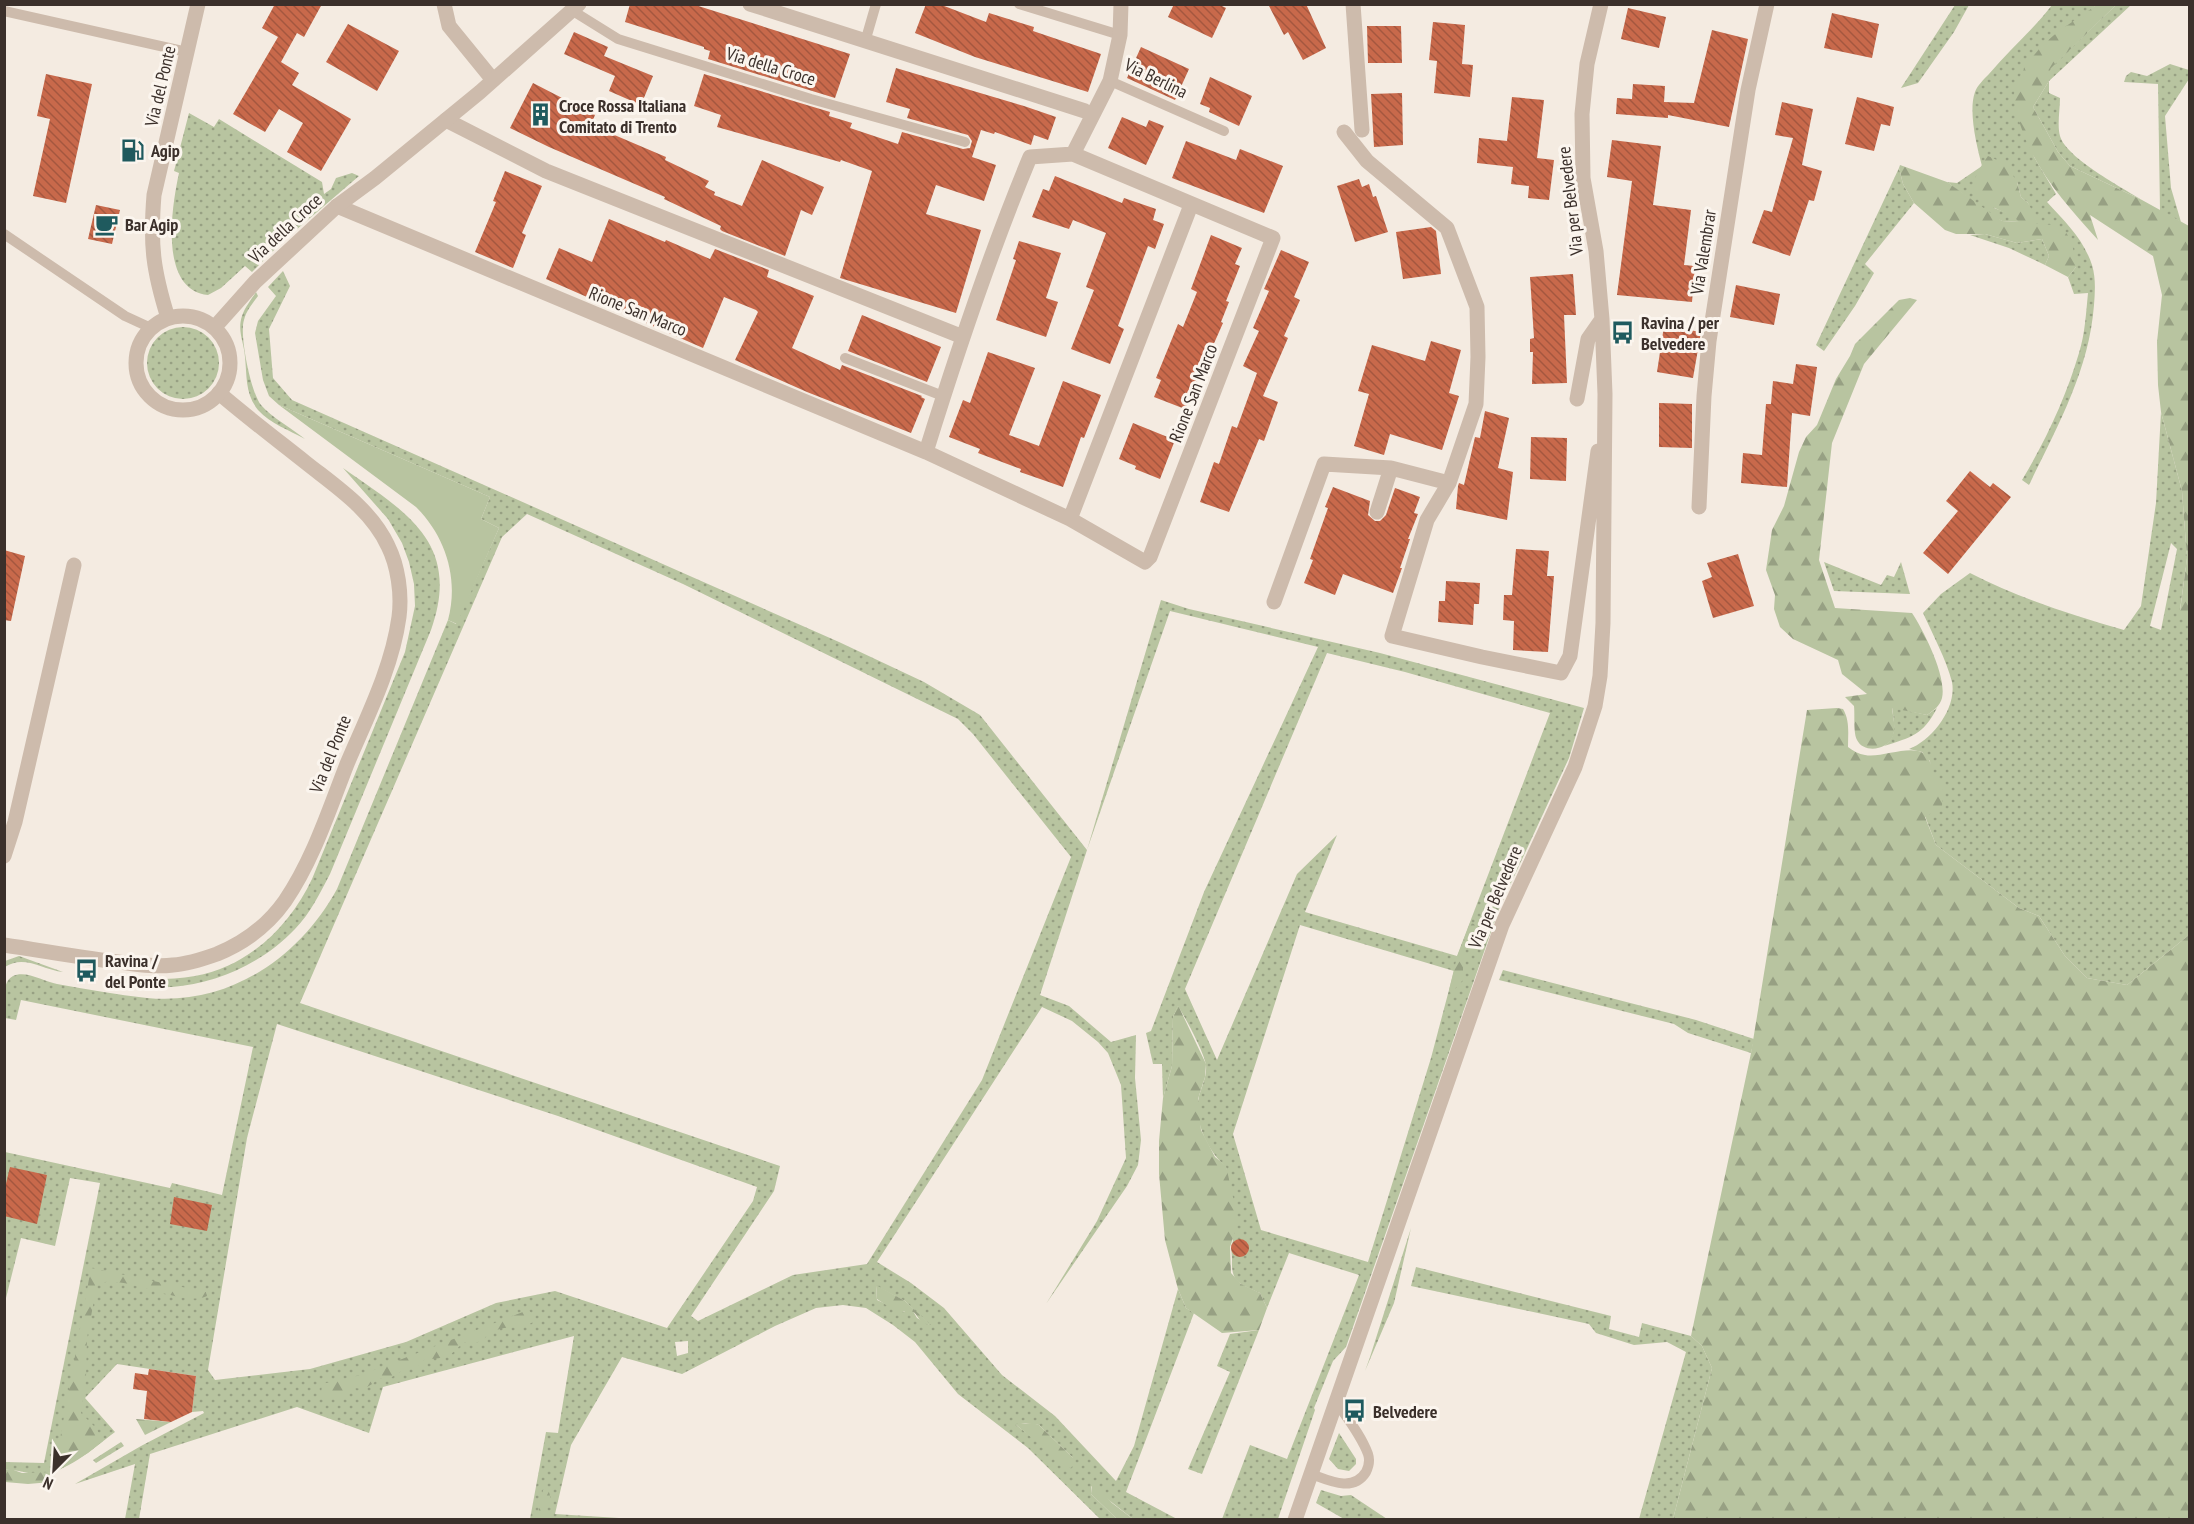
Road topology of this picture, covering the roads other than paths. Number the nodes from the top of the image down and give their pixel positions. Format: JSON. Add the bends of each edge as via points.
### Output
{"nodes":[{"id":1,"x":198,"y":4,"type":"edge"},
{"id":2,"x":444,"y":4,"type":"edge"},
{"id":3,"x":750,"y":4,"type":"edge"},
{"id":4,"x":876,"y":4,"type":"edge"},
{"id":5,"x":1019,"y":4,"type":"edge"},
{"id":6,"x":1121,"y":4,"type":"edge"},
{"id":7,"x":1353,"y":4,"type":"edge"},
{"id":8,"x":1601,"y":4,"type":"edge"},
{"id":9,"x":1767,"y":4,"type":"edge"},
{"id":10,"x":576,"y":8,"type":"edge"},
{"id":11,"x":4,"y":11,"type":"edge"},
{"id":12,"x":1120,"y":35,"type":"junction"},
{"id":13,"x":865,"y":42,"type":"junction"},
{"id":14,"x":187,"y":52,"type":"junction"},
{"id":15,"x":493,"y":80,"type":"junction"},
{"id":16,"x":1110,"y":81,"type":"junction"},
{"id":17,"x":1085,"y":111,"type":"dead end"},
{"id":18,"x":446,"y":120,"type":"junction"},
{"id":19,"x":1224,"y":130,"type":"dead end"},
{"id":20,"x":1362,"y":130,"type":"dead end"},
{"id":21,"x":1344,"y":132,"type":"dead end"},
{"id":22,"x":965,"y":142,"type":"dead end"},
{"id":23,"x":1073,"y":154,"type":"junction"},
{"id":24,"x":1191,"y":205,"type":"junction"},
{"id":25,"x":337,"y":206,"type":"junction"},
{"id":26,"x":4,"y":234,"type":"edge"},
{"id":27,"x":168,"y":318,"type":"junction"},
{"id":28,"x":1602,"y":319,"type":"junction"},
{"id":29,"x":151,"y":328,"type":"junction"},
{"id":30,"x":214,"y":328,"type":"junction"},
{"id":31,"x":963,"y":337,"type":"junction"},
{"id":32,"x":845,"y":358,"type":"dead end"},
{"id":33,"x":219,"y":393,"type":"junction"},
{"id":34,"x":1605,"y":394,"type":"junction"},
{"id":35,"x":944,"y":396,"type":"junction"},
{"id":36,"x":1577,"y":399,"type":"dead end"},
{"id":37,"x":926,"y":452,"type":"junction"},
{"id":38,"x":1391,"y":468,"type":"junction"},
{"id":39,"x":1449,"y":483,"type":"junction"},
{"id":40,"x":1699,"y":507,"type":"dead end"},
{"id":41,"x":1377,"y":512,"type":"dead end"},
{"id":42,"x":1070,"y":519,"type":"junction"},
{"id":43,"x":74,"y":565,"type":"dead end"},
{"id":44,"x":1274,"y":602,"type":"dead end"},
{"id":45,"x":4,"y":856,"type":"edge"},
{"id":46,"x":4,"y":945,"type":"edge"},
{"id":47,"x":1336,"y":1402,"type":"junction"},
{"id":48,"x":1311,"y":1474,"type":"junction"},
{"id":49,"x":1295,"y":1520,"type":"edge"}],
"edges":[{"from":1,"to":14,"type":"street","name":"Via del Ponte"},
{"from":2,"to":15,"type":"street","via":[[449,27]]},
{"from":3,"to":13,"type":"street"},
{"from":4,"to":13,"type":"lane"},
{"from":5,"to":12,"type":"lane","name":"Via Berlina"},
{"from":6,"to":12,"type":"street","name":"Via Berlina"},
{"from":7,"to":20,"type":"street"},
{"from":8,"to":28,"type":"street","name":"Via per Belvedere","via":[[1587,64],[1582,114],[1584,178]]},
{"from":9,"to":40,"type":"street","name":"Via Valembrar","via":[[1748,90],[1709,341]]},
{"from":10,"to":15,"type":"street","name":"Via della Croce"},
{"from":10,"to":22,"type":"lane","name":"Via della Croce","via":[[618,39]]},
{"from":11,"to":14,"type":"lane"},
{"from":12,"to":16,"type":"street","name":"Via Berlina"},
{"from":13,"to":17,"type":"street"},
{"from":14,"to":27,"type":"street","name":"Via del Ponte","via":[[154,195],[152,253]]},
{"from":15,"to":18,"type":"street","name":"Via della Croce"},
{"from":16,"to":19,"type":"lane","name":"Via Berlina"},
{"from":16,"to":23,"type":"street"},
{"from":18,"to":25,"type":"street","name":"Via della Croce"},
{"from":18,"to":31,"type":"street","via":[[546,171]]},
{"from":21,"to":39,"type":"street","name":"Via per Belvedere","via":[[1367,161],[1447,228],[1477,307],[1476,404]]},
{"from":23,"to":24,"type":"street","name":"Rione San Marco"},
{"from":23,"to":31,"type":"street","name":"Rione San Marco","via":[[1030,157]]},
{"from":24,"to":42,"type":"street"},
{"from":24,"to":42,"type":"street","name":"Rione San Marco","via":[[1273,238],[1150,557],[1145,562]]},
{"from":25,"to":30,"type":"street","name":"Via della Croce","via":[[255,282]]},
{"from":25,"to":37,"type":"street","name":"Rione San Marco"},
{"from":26,"to":29,"type":"lane","via":[[125,316]]},
{"from":27,"to":29,"type":"street"},
{"from":27,"to":30,"type":"street","via":[[199,318]]},
{"from":28,"to":34,"type":"street","name":"Via per Belvedere"},
{"from":28,"to":36,"type":"street","via":[[1588,339]]},
{"from":29,"to":33,"type":"street","via":[[138,346],[135,367],[141,385],[152,399],[183,410],[205,404]]},
{"from":30,"to":33,"type":"street","via":[[230,357],[228,374]]},
{"from":31,"to":35,"type":"street","name":"Rione San Marco"},
{"from":32,"to":35,"type":"lane"},
{"from":33,"to":46,"type":"street","name":"Via del Ponte","via":[[349,496],[383,538],[400,590],[396,639],[385,671],[297,881],[284,903],[254,934],[196,961],[153,966]]},
{"from":34,"to":39,"type":"street","name":"Via per Belvedere","via":[[1570,656],[1561,673],[1392,636],[1427,520]]},
{"from":34,"to":47,"type":"street","name":"Via per Belvedere","via":[[1603,624],[1592,721],[1575,767],[1502,925]]},
{"from":35,"to":37,"type":"street","name":"Rione San Marco"},
{"from":37,"to":42,"type":"street","name":"Rione San Marco"},
{"from":38,"to":39,"type":"street"},
{"from":38,"to":41,"type":"street"},
{"from":38,"to":44,"type":"street","via":[[1324,464]]},
{"from":43,"to":45,"type":"street"},
{"from":47,"to":48,"type":"street","name":"Via per Belvedere"},
{"from":47,"to":48,"type":"lane","via":[[1368,1453],[1368,1468],[1350,1484]]},
{"from":48,"to":49,"type":"street","name":"Via per Belvedere"}]}
